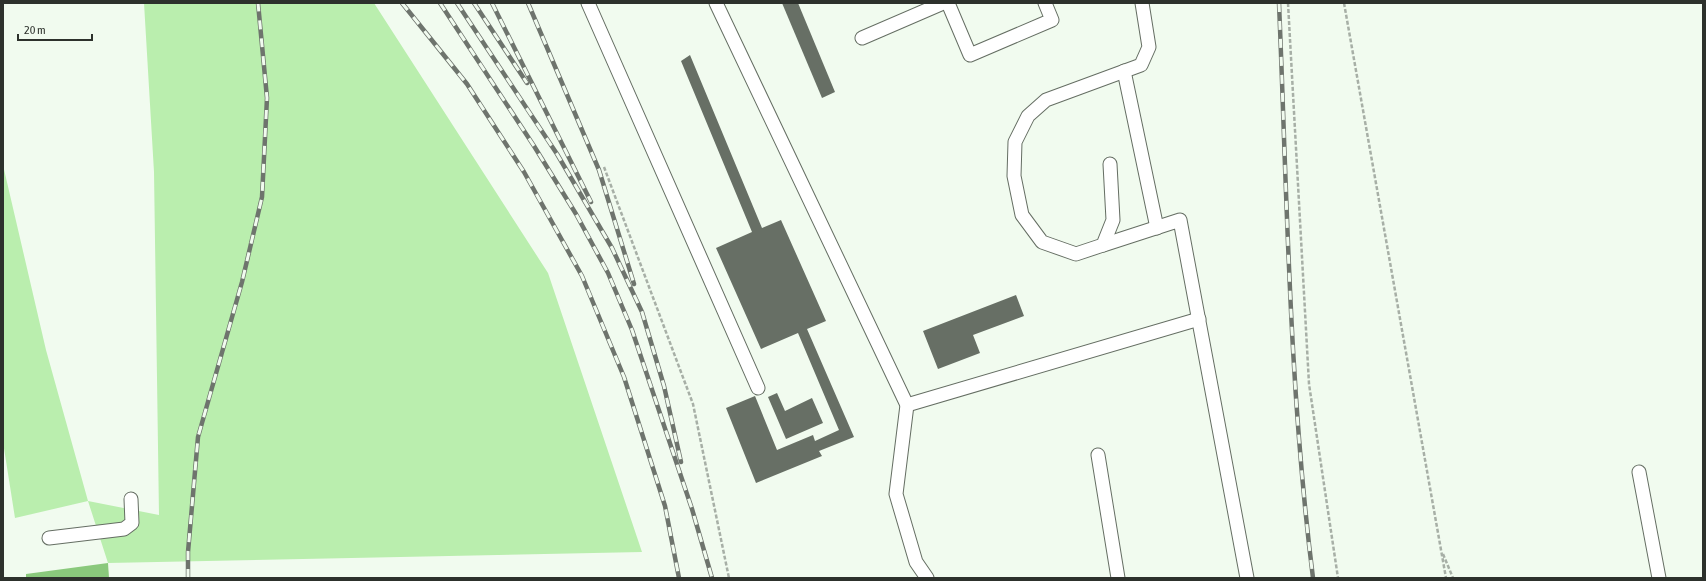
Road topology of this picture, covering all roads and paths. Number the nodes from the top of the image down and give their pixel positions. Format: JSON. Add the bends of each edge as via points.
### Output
{"nodes":[{"id":1,"x":588,"y":3,"type":"edge"},
{"id":2,"x":716,"y":3,"type":"edge"},
{"id":3,"x":943,"y":3,"type":"edge"},
{"id":4,"x":948,"y":3,"type":"edge"},
{"id":5,"x":1045,"y":3,"type":"edge"},
{"id":6,"x":1142,"y":3,"type":"edge"},
{"id":7,"x":1288,"y":3,"type":"edge"},
{"id":8,"x":1344,"y":3,"type":"edge"},
{"id":9,"x":862,"y":38,"type":"dead end"},
{"id":10,"x":1124,"y":71,"type":"junction"},
{"id":11,"x":1110,"y":164,"type":"dead end"},
{"id":12,"x":604,"y":167,"type":"dead end"},
{"id":13,"x":1156,"y":228,"type":"junction"},
{"id":14,"x":1103,"y":245,"type":"junction"},
{"id":15,"x":1199,"y":319,"type":"junction"},
{"id":16,"x":758,"y":388,"type":"dead end"},
{"id":17,"x":907,"y":405,"type":"junction"},
{"id":18,"x":1098,"y":455,"type":"dead end"},
{"id":19,"x":1639,"y":472,"type":"dead end"},
{"id":20,"x":131,"y":499,"type":"dead end"},
{"id":21,"x":49,"y":538,"type":"dead end"},
{"id":22,"x":1441,"y":549,"type":"junction"},
{"id":23,"x":730,"y":578,"type":"edge"},
{"id":24,"x":927,"y":578,"type":"edge"},
{"id":25,"x":1118,"y":578,"type":"edge"},
{"id":26,"x":1247,"y":578,"type":"edge"},
{"id":27,"x":1338,"y":578,"type":"edge"},
{"id":28,"x":1446,"y":578,"type":"edge"},
{"id":29,"x":1453,"y":578,"type":"edge"},
{"id":30,"x":1659,"y":578,"type":"edge"}],
"edges":[{"from":1,"to":16,"type":"lane"},
{"from":2,"to":17,"type":"lane"},
{"from":3,"to":9,"type":"lane"},
{"from":4,"to":5,"type":"lane","via":[[970,55],[1052,20]]},
{"from":6,"to":10,"type":"lane","via":[[1149,47],[1141,65]]},
{"from":7,"to":27,"type":"path","via":[[1309,384]]},
{"from":8,"to":22,"type":"path"},
{"from":10,"to":13,"type":"lane"},
{"from":10,"to":14,"type":"lane","via":[[1046,100],[1028,116],[1015,142],[1014,176],[1022,215],[1042,242],[1076,254]]},
{"from":11,"to":14,"type":"lane","via":[[1112,220]]},
{"from":12,"to":23,"type":"path","via":[[693,404]]},
{"from":13,"to":14,"type":"lane"},
{"from":13,"to":15,"type":"lane","via":[[1180,220]]},
{"from":15,"to":17,"type":"lane"},
{"from":15,"to":26,"type":"lane"},
{"from":17,"to":24,"type":"lane","via":[[896,494],[916,562]]},
{"from":18,"to":25,"type":"lane"},
{"from":19,"to":30,"type":"lane"},
{"from":20,"to":21,"type":"lane","via":[[132,523],[124,529]]},
{"from":22,"to":28,"type":"path"},
{"from":22,"to":29,"type":"path"}]}
